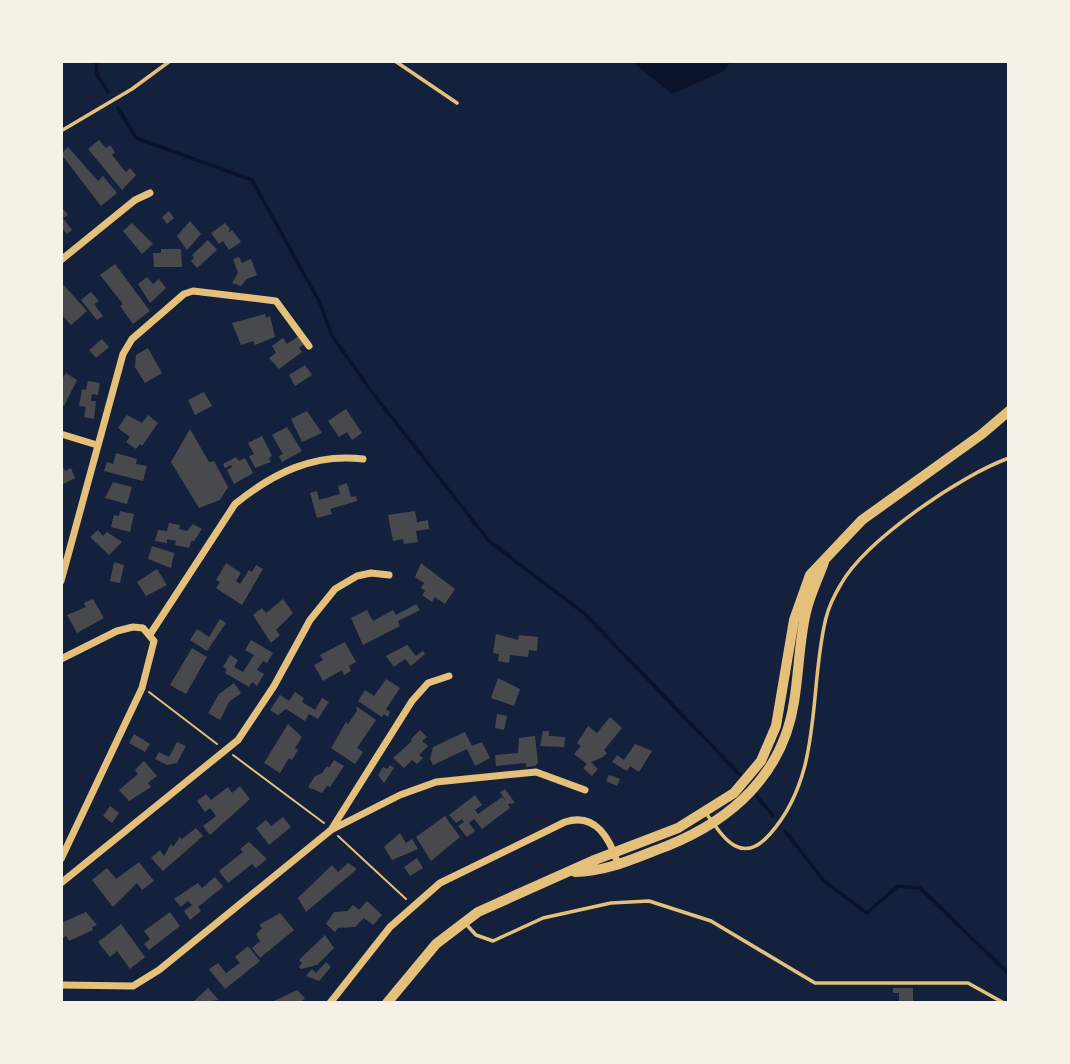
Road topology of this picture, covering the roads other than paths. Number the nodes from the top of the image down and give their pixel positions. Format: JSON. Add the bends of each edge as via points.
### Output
{"nodes":[{"id":1,"x":170,"y":61,"type":"edge"},
{"id":2,"x":396,"y":61,"type":"edge"},
{"id":3,"x":457,"y":103,"type":"dead end"},
{"id":4,"x":61,"y":131,"type":"edge"},
{"id":5,"x":150,"y":193,"type":"dead end"},
{"id":6,"x":61,"y":260,"type":"edge"},
{"id":7,"x":309,"y":346,"type":"dead end"},
{"id":8,"x":1005,"y":416,"type":"edge"},
{"id":9,"x":61,"y":434,"type":"edge"},
{"id":10,"x":97,"y":445,"type":"junction"},
{"id":11,"x":1009,"y":458,"type":"edge"},
{"id":12,"x":363,"y":459,"type":"dead end"},
{"id":13,"x":825,"y":560,"type":"junction"},
{"id":14,"x":388,"y":575,"type":"dead end"},
{"id":15,"x":61,"y":581,"type":"edge"},
{"id":16,"x":151,"y":633,"type":"junction"},
{"id":17,"x":61,"y":659,"type":"edge"},
{"id":18,"x":449,"y":676,"type":"dead end"},
{"id":19,"x":585,"y":790,"type":"dead end"},
{"id":20,"x":706,"y":813,"type":"junction"},
{"id":21,"x":713,"y":824,"type":"junction"},
{"id":22,"x":331,"y":830,"type":"junction"},
{"id":23,"x":614,"y":853,"type":"junction"},
{"id":24,"x":61,"y":859,"type":"edge"},
{"id":25,"x":618,"y":864,"type":"junction"},
{"id":26,"x":571,"y":872,"type":"junction"},
{"id":27,"x":61,"y":883,"type":"edge"},
{"id":28,"x":463,"y":922,"type":"junction"},
{"id":29,"x":61,"y":985,"type":"edge"},
{"id":30,"x":330,"y":1003,"type":"edge"},
{"id":31,"x":387,"y":1003,"type":"edge"},
{"id":32,"x":1004,"y":1003,"type":"edge"}],
"edges":[{"from":1,"to":4,"type":"lane"},
{"from":2,"to":3,"type":"lane"},
{"from":5,"to":6,"type":"street"},
{"from":7,"to":10,"type":"street","via":[[276,301],[189,292],[128,345]]},
{"from":8,"to":13,"type":"main road","via":[[862,520]]},
{"from":9,"to":10,"type":"street"},
{"from":10,"to":15,"type":"street"},
{"from":11,"to":21,"type":"lane","via":[[957,485],[883,537],[852,566],[826,619],[814,721],[789,811],[754,847],[734,847]]},
{"from":12,"to":16,"type":"street","via":[[313,460],[235,504]]},
{"from":13,"to":20,"type":"main road","via":[[810,575],[798,607],[772,739],[744,783]]},
{"from":13,"to":21,"type":"main road","via":[[806,612],[794,704],[784,741],[753,791]]},
{"from":14,"to":27,"type":"street","via":[[357,576],[335,589],[227,751]]},
{"from":16,"to":17,"type":"street","via":[[138,626],[125,628]]},
{"from":16,"to":24,"type":"street","via":[[154,650],[142,688]]},
{"from":18,"to":22,"type":"street","via":[[428,683],[412,701]]},
{"from":19,"to":22,"type":"street","via":[[536,772],[436,782]]},
{"from":20,"to":21,"type":"lane"},
{"from":20,"to":23,"type":"main road"},
{"from":21,"to":25,"type":"main road"},
{"from":22,"to":29,"type":"street","via":[[141,983],[123,987]]},
{"from":23,"to":25,"type":"street"},
{"from":23,"to":26,"type":"main road"},
{"from":23,"to":30,"type":"street","via":[[596,825],[572,820],[454,874],[413,905]]},
{"from":25,"to":26,"type":"main road"},
{"from":26,"to":28,"type":"main road","via":[[491,905]]},
{"from":28,"to":31,"type":"main road","via":[[418,962]]},
{"from":28,"to":32,"type":"lane","via":[[476,935],[493,941],[542,918],[611,902],[649,901],[710,921],[815,983],[968,983]]}]}
